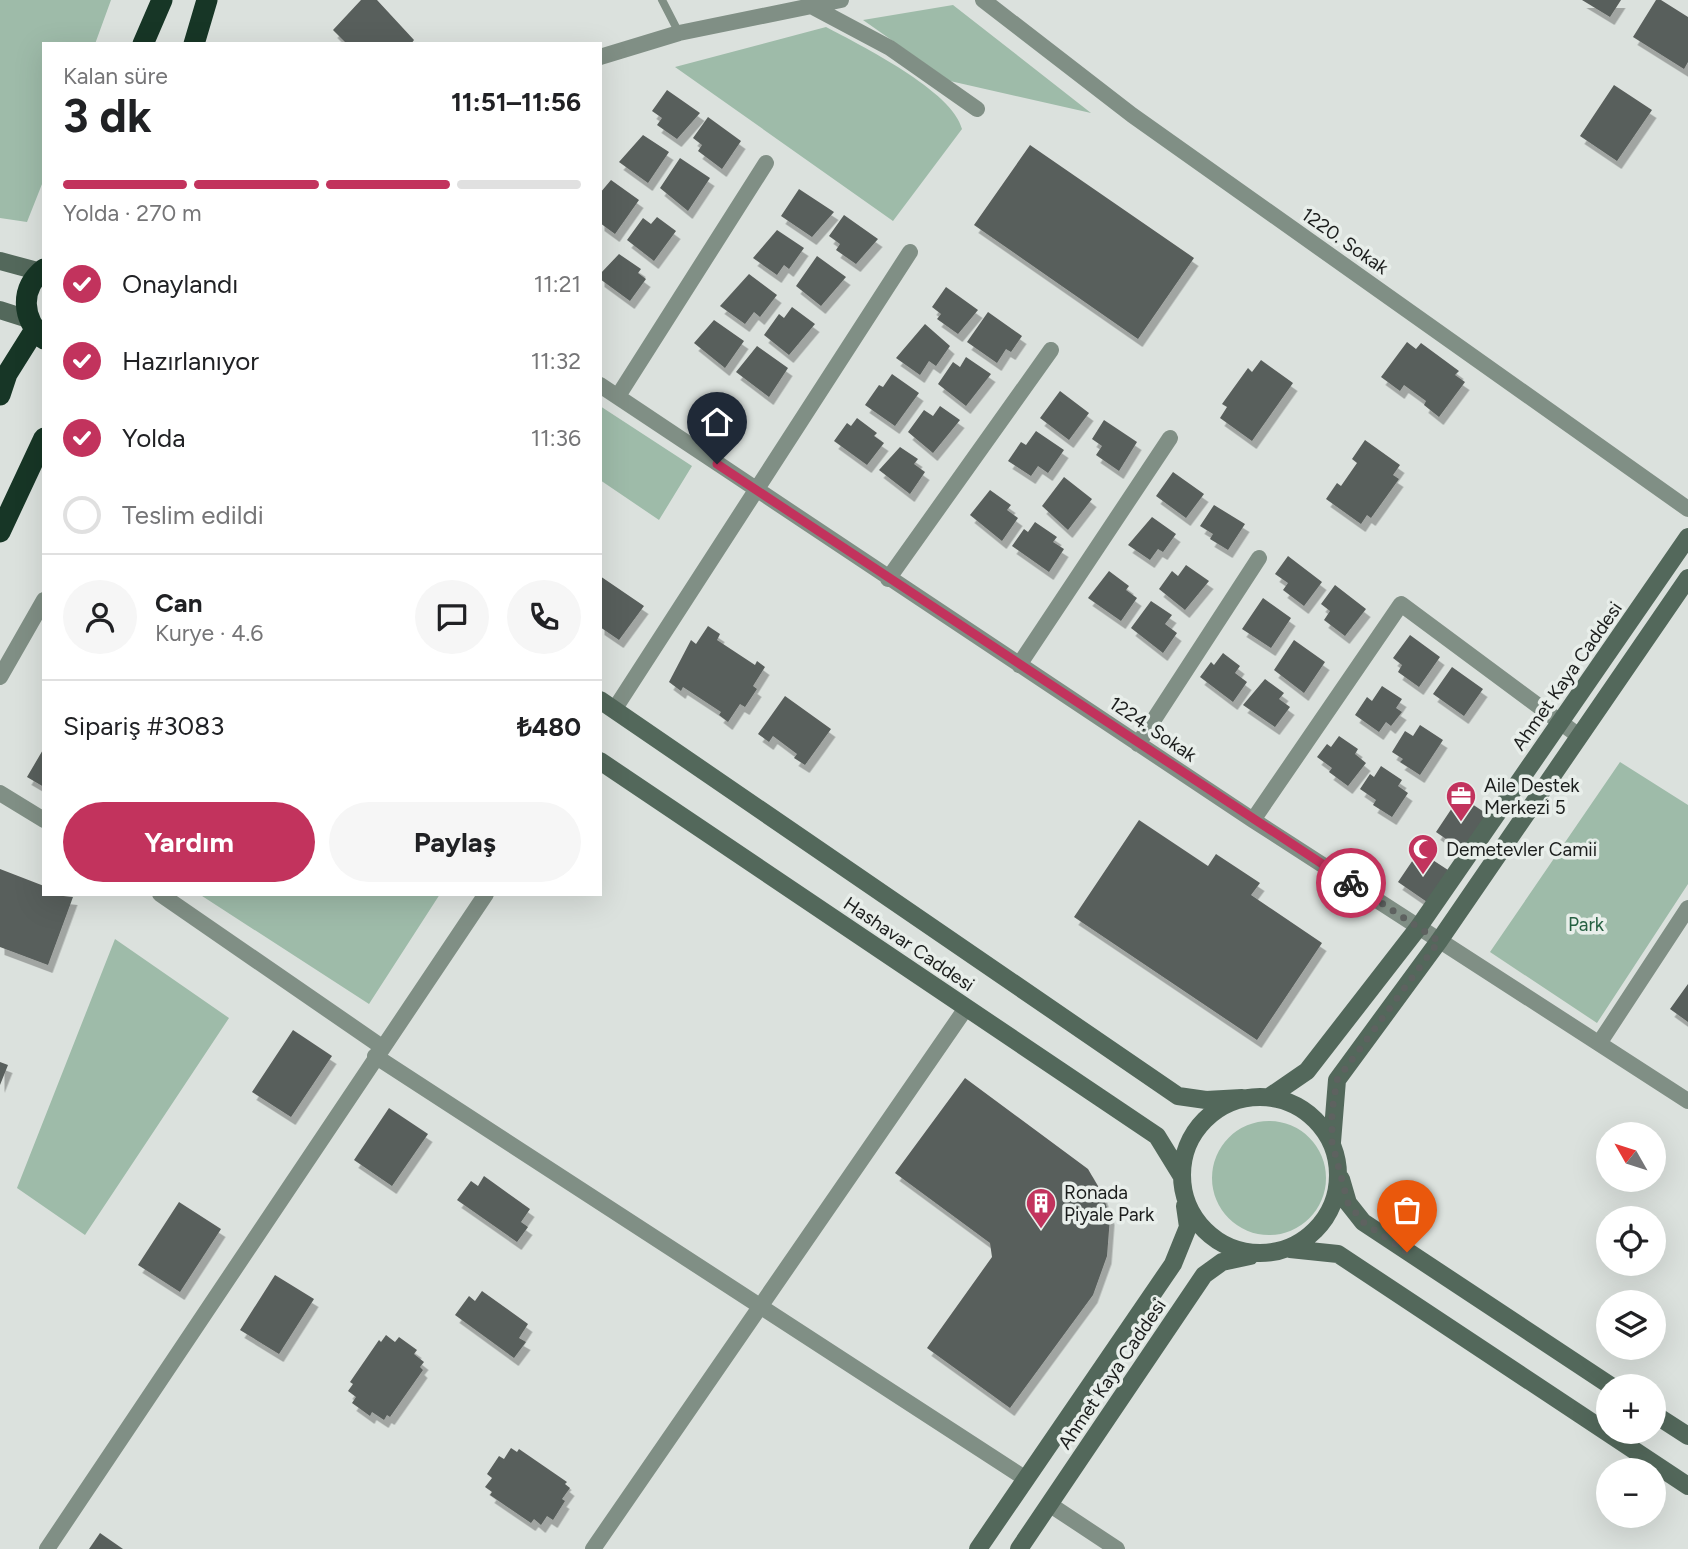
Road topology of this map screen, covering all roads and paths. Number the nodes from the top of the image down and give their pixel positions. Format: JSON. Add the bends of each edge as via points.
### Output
{"nodes":[{"id":1,"x":162,"y":0,"type":"edge"},
{"id":2,"x":207,"y":0,"type":"edge"},
{"id":3,"x":662,"y":0,"type":"edge"},
{"id":4,"x":841,"y":0,"type":"edge"},
{"id":5,"x":983,"y":0,"type":"edge"},
{"id":6,"x":813,"y":6,"type":"junction"},
{"id":7,"x":679,"y":33,"type":"junction"},
{"id":8,"x":144,"y":42,"type":"edge"},
{"id":9,"x":195,"y":42,"type":"edge"},
{"id":10,"x":602,"y":58,"type":"edge"},
{"id":11,"x":977,"y":109,"type":"dead end"},
{"id":12,"x":766,"y":163,"type":"dead end"},
{"id":13,"x":911,"y":253,"type":"dead end"},
{"id":14,"x":0,"y":261,"type":"edge"},
{"id":15,"x":42,"y":271,"type":"edge"},
{"id":16,"x":0,"y":310,"type":"edge"},
{"id":17,"x":35,"y":330,"type":"edge"},
{"id":18,"x":1051,"y":350,"type":"dead end"},
{"id":19,"x":602,"y":386,"type":"edge"},
{"id":20,"x":0,"y":395,"type":"edge"},
{"id":21,"x":618,"y":396,"type":"junction"},
{"id":22,"x":1170,"y":438,"type":"dead end"},
{"id":23,"x":42,"y":447,"type":"edge"},
{"id":24,"x":36,"y":473,"type":"edge"},
{"id":25,"x":756,"y":491,"type":"junction"},
{"id":26,"x":1688,"y":509,"type":"edge"},
{"id":27,"x":0,"y":533,"type":"edge"},
{"id":28,"x":1688,"y":537,"type":"edge"},
{"id":29,"x":1259,"y":558,"type":"dead end"},
{"id":30,"x":1688,"y":578,"type":"edge"},
{"id":31,"x":888,"y":579,"type":"junction"},
{"id":32,"x":42,"y":604,"type":"edge"},
{"id":33,"x":1019,"y":665,"type":"junction"},
{"id":34,"x":0,"y":677,"type":"edge"},
{"id":35,"x":607,"y":705,"type":"edge"},
{"id":36,"x":1559,"y":724,"type":"junction"},
{"id":37,"x":1579,"y":736,"type":"junction"},
{"id":38,"x":1138,"y":744,"type":"junction"},
{"id":39,"x":602,"y":762,"type":"edge"},
{"id":40,"x":0,"y":793,"type":"edge"},
{"id":41,"x":42,"y":819,"type":"edge"},
{"id":42,"x":1253,"y":820,"type":"junction"},
{"id":43,"x":163,"y":896,"type":"edge"},
{"id":44,"x":485,"y":896,"type":"edge"},
{"id":45,"x":1688,"y":908,"type":"edge"},
{"id":46,"x":1418,"y":928,"type":"junction"},
{"id":47,"x":1439,"y":941,"type":"junction"},
{"id":48,"x":966,"y":1008,"type":"junction"},
{"id":49,"x":1600,"y":1042,"type":"junction"},
{"id":50,"x":378,"y":1051,"type":"junction"},
{"id":51,"x":1269,"y":1097,"type":"junction"},
{"id":52,"x":1242,"y":1098,"type":"junction"},
{"id":53,"x":1688,"y":1101,"type":"edge"},
{"id":54,"x":1332,"y":1142,"type":"junction"},
{"id":55,"x":1338,"y":1168,"type":"junction"},
{"id":56,"x":1181,"y":1175,"type":"junction"},
{"id":57,"x":1184,"y":1199,"type":"junction"},
{"id":58,"x":1286,"y":1249,"type":"junction"},
{"id":59,"x":1262,"y":1254,"type":"junction"},
{"id":60,"x":758,"y":1307,"type":"junction"},
{"id":61,"x":1596,"y":1376,"type":"edge"},
{"id":62,"x":1666,"y":1422,"type":"edge"},
{"id":63,"x":1688,"y":1436,"type":"edge"},
{"id":64,"x":1026,"y":1479,"type":"junction"},
{"id":65,"x":1688,"y":1486,"type":"edge"},
{"id":66,"x":1049,"y":1504,"type":"junction"},
{"id":67,"x":47,"y":1549,"type":"edge"},
{"id":68,"x":593,"y":1549,"type":"edge"},
{"id":69,"x":978,"y":1549,"type":"edge"},
{"id":70,"x":1019,"y":1549,"type":"edge"},
{"id":71,"x":1116,"y":1549,"type":"edge"}],
"edges":[{"from":1,"to":8,"type":"highway"},
{"from":2,"to":9,"type":"highway"},
{"from":3,"to":7,"type":"lane"},
{"from":4,"to":6,"type":"street"},
{"from":5,"to":26,"type":"street","name":"1220. Sokak","via":[[1132,115]]},
{"from":6,"to":7,"type":"street"},
{"from":6,"to":11,"type":"street","via":[[890,48]]},
{"from":7,"to":10,"type":"street"},
{"from":12,"to":21,"type":"street"},
{"from":13,"to":25,"type":"street"},
{"from":14,"to":15,"type":"main road"},
{"from":15,"to":17,"type":"highway","via":[[27,293]]},
{"from":16,"to":17,"type":"main road"},
{"from":17,"to":20,"type":"highway","via":[[7,374]]},
{"from":18,"to":31,"type":"street"},
{"from":19,"to":21,"type":"street","name":"1224. Sokak"},
{"from":21,"to":25,"type":"street","name":"1224. Sokak"},
{"from":22,"to":33,"type":"street"},
{"from":23,"to":24,"type":"highway"},
{"from":24,"to":27,"type":"highway"},
{"from":25,"to":31,"type":"street","name":"1224. Sokak"},
{"from":25,"to":35,"type":"street"},
{"from":28,"to":36,"type":"main road","name":"Ahmet Kaya Caddesi"},
{"from":29,"to":38,"type":"street"},
{"from":30,"to":37,"type":"main road"},
{"from":31,"to":33,"type":"street","name":"1224. Sokak"},
{"from":32,"to":34,"type":"street"},
{"from":33,"to":38,"type":"street","name":"1224. Sokak"},
{"from":35,"to":52,"type":"main road","via":[[1178,1096],[1206,1101]]},
{"from":36,"to":37,"type":"street"},
{"from":36,"to":42,"type":"street","via":[[1401,604]]},
{"from":36,"to":46,"type":"main road","name":"Ahmet Kaya Caddesi"},
{"from":37,"to":47,"type":"main road"},
{"from":38,"to":42,"type":"street","name":"1224. Sokak"},
{"from":39,"to":48,"type":"main road","name":"Hashavar Caddesi"},
{"from":40,"to":41,"type":"street"},
{"from":42,"to":46,"type":"street","name":"1224. Sokak"},
{"from":43,"to":50,"type":"street"},
{"from":44,"to":50,"type":"street"},
{"from":45,"to":49,"type":"street"},
{"from":46,"to":47,"type":"street","name":"1224. Sokak"},
{"from":46,"to":51,"type":"main road","name":"Ahmet Kaya Caddesi","via":[[1307,1071]]},
{"from":47,"to":49,"type":"street","name":"1224. Sokak"},
{"from":47,"to":54,"type":"main road","via":[[1337,1080]]},
{"from":48,"to":56,"type":"main road","name":"Hashavar Caddesi","via":[[1157,1136]]},
{"from":48,"to":60,"type":"street"},
{"from":49,"to":53,"type":"street","name":"1224. Sokak"},
{"from":50,"to":60,"type":"street"},
{"from":50,"to":67,"type":"street"},
{"from":51,"to":52,"type":"main road"},
{"from":51,"to":54,"type":"main road","via":[[1295,1104],[1317,1120]]},
{"from":52,"to":56,"type":"main road","via":[[1217,1109],[1197,1127],[1185,1150]]},
{"from":54,"to":55,"type":"main road"},
{"from":55,"to":58,"type":"main road","via":[[1336,1195],[1325,1218],[1308,1237]]},
{"from":55,"to":61,"type":"main road","via":[[1348,1203],[1363,1222]]},
{"from":56,"to":57,"type":"main road"},
{"from":57,"to":59,"type":"main road","via":[[1196,1222],[1214,1240],[1236,1251]]},
{"from":57,"to":64,"type":"main road","via":[[1188,1227],[1173,1264]]},
{"from":58,"to":59,"type":"main road"},
{"from":58,"to":65,"type":"main road","via":[[1338,1254]]},
{"from":59,"to":66,"type":"main road","name":"Ahmet Kaya Caddesi","via":[[1223,1262],[1204,1275]]},
{"from":60,"to":64,"type":"street"},
{"from":60,"to":68,"type":"street"},
{"from":62,"to":63,"type":"main road"},
{"from":64,"to":69,"type":"main road"},
{"from":66,"to":70,"type":"main road","name":"Ahmet Kaya Caddesi"},
{"from":66,"to":71,"type":"street"}]}
